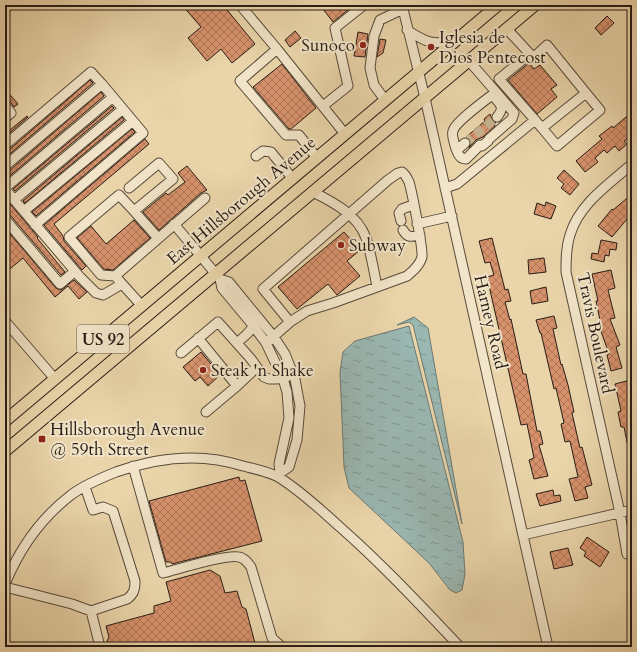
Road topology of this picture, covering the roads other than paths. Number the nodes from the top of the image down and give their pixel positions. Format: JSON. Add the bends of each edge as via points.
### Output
{"nodes":[{"id":1,"x":240,"y":5,"type":"edge"},
{"id":2,"x":364,"y":5,"type":"edge"},
{"id":3,"x":498,"y":5,"type":"edge"},
{"id":4,"x":535,"y":5,"type":"edge"},
{"id":5,"x":402,"y":7,"type":"edge"},
{"id":6,"x":507,"y":29,"type":"junction"},
{"id":7,"x":407,"y":30,"type":"junction"},
{"id":8,"x":456,"y":41,"type":"junction"},
{"id":9,"x":277,"y":49,"type":"junction"},
{"id":10,"x":530,"y":54,"type":"junction"},
{"id":11,"x":469,"y":61,"type":"junction"},
{"id":12,"x":419,"y":72,"type":"junction"},
{"id":13,"x":102,"y":84,"type":"junction"},
{"id":14,"x":494,"y":93,"type":"junction"},
{"id":15,"x":586,"y":93,"type":"junction"},
{"id":16,"x":113,"y":97,"type":"junction"},
{"id":17,"x":425,"y":98,"type":"junction"},
{"id":18,"x":385,"y":100,"type":"junction"},
{"id":19,"x":5,"y":105,"type":"edge"},
{"id":20,"x":323,"y":106,"type":"junction"},
{"id":21,"x":123,"y":109,"type":"junction"},
{"id":22,"x":497,"y":116,"type":"dead end"},
{"id":23,"x":5,"y":118,"type":"edge"},
{"id":24,"x":535,"y":120,"type":"junction"},
{"id":25,"x":134,"y":121,"type":"junction"},
{"id":26,"x":542,"y":128,"type":"junction"},
{"id":27,"x":345,"y":134,"type":"junction"},
{"id":28,"x":465,"y":143,"type":"tunnel mouth"},
{"id":29,"x":5,"y":145,"type":"edge"},
{"id":30,"x":457,"y":150,"type":"junction"},
{"id":31,"x":256,"y":156,"type":"dead end"},
{"id":32,"x":317,"y":158,"type":"junction"},
{"id":33,"x":632,"y":164,"type":"edge"},
{"id":34,"x":5,"y":166,"type":"edge"},
{"id":35,"x":293,"y":179,"type":"junction"},
{"id":36,"x":5,"y":188,"type":"edge"},
{"id":37,"x":129,"y":188,"type":"dead end"},
{"id":38,"x":445,"y":188,"type":"junction"},
{"id":39,"x":313,"y":192,"type":"junction"},
{"id":40,"x":205,"y":198,"type":"dead end"},
{"id":41,"x":14,"y":200,"type":"junction"},
{"id":42,"x":414,"y":205,"type":"junction"},
{"id":43,"x":134,"y":211,"type":"junction"},
{"id":44,"x":24,"y":212,"type":"junction"},
{"id":45,"x":348,"y":214,"type":"junction"},
{"id":46,"x":452,"y":216,"type":"junction"},
{"id":47,"x":5,"y":219,"type":"edge"},
{"id":48,"x":174,"y":224,"type":"junction"},
{"id":49,"x":418,"y":224,"type":"junction"},
{"id":50,"x":35,"y":225,"type":"junction"},
{"id":51,"x":420,"y":235,"type":"junction"},
{"id":52,"x":158,"y":238,"type":"junction"},
{"id":53,"x":201,"y":256,"type":"junction"},
{"id":54,"x":75,"y":271,"type":"junction"},
{"id":55,"x":115,"y":276,"type":"junction"},
{"id":56,"x":218,"y":276,"type":"junction"},
{"id":57,"x":122,"y":284,"type":"junction"},
{"id":58,"x":377,"y":287,"type":"junction"},
{"id":59,"x":142,"y":306,"type":"junction"},
{"id":60,"x":5,"y":321,"type":"edge"},
{"id":61,"x":290,"y":322,"type":"junction"},
{"id":62,"x":254,"y":326,"type":"junction"},
{"id":63,"x":274,"y":336,"type":"junction"},
{"id":64,"x":198,"y":338,"type":"junction"},
{"id":65,"x":237,"y":343,"type":"junction"},
{"id":66,"x":266,"y":343,"type":"junction"},
{"id":67,"x":181,"y":353,"type":"dead end"},
{"id":68,"x":256,"y":368,"type":"junction"},
{"id":69,"x":294,"y":375,"type":"junction"},
{"id":70,"x":55,"y":379,"type":"junction"},
{"id":71,"x":283,"y":379,"type":"junction"},
{"id":72,"x":237,"y":386,"type":"junction"},
{"id":73,"x":206,"y":412,"type":"dead end"},
{"id":74,"x":5,"y":421,"type":"edge"},
{"id":75,"x":5,"y":451,"type":"edge"},
{"id":76,"x":133,"y":466,"type":"junction"},
{"id":77,"x":279,"y":475,"type":"junction"},
{"id":78,"x":85,"y":487,"type":"junction"},
{"id":79,"x":632,"y":510,"type":"edge"},
{"id":80,"x":620,"y":513,"type":"junction"},
{"id":81,"x":523,"y":535,"type":"junction"},
{"id":82,"x":627,"y":554,"type":"dead end"},
{"id":83,"x":5,"y":586,"type":"edge"},
{"id":84,"x":91,"y":611,"type":"junction"},
{"id":85,"x":100,"y":647,"type":"edge"},
{"id":86,"x":282,"y":647,"type":"edge"},
{"id":87,"x":460,"y":647,"type":"edge"},
{"id":88,"x":548,"y":647,"type":"edge"}],
"edges":[{"from":1,"to":9,"type":"street"},
{"from":2,"to":20,"type":"street","via":[[336,28],[348,86]]},
{"from":3,"to":8,"type":"main road","name":"East Hillsborough Avenue","number":"US 92"},
{"from":4,"to":6,"type":"main road","number":"US 92"},
{"from":5,"to":7,"type":"street","name":"Harney Road"},
{"from":5,"to":18,"type":"street","via":[[380,20],[374,36],[370,68],[374,85]]},
{"from":6,"to":10,"type":"street"},
{"from":6,"to":11,"type":"main road","number":"US 92"},
{"from":7,"to":8,"type":"street","via":[[428,42],[439,44]]},
{"from":7,"to":12,"type":"street","name":"Harney Road"},
{"from":8,"to":12,"type":"main road","name":"East Hillsborough Avenue","number":"US 92"},
{"from":9,"to":20,"type":"street"},
{"from":9,"to":32,"type":"street","via":[[240,81],[286,135],[299,135]]},
{"from":10,"to":15,"type":"street","via":[[533,58],[547,45]]},
{"from":10,"to":24,"type":"street","via":[[499,79]]},
{"from":11,"to":14,"type":"street"},
{"from":11,"to":17,"type":"main road","number":"US 92"},
{"from":12,"to":17,"type":"street","name":"Harney Road"},
{"from":12,"to":18,"type":"main road","name":"East Hillsborough Avenue","number":"US 92"},
{"from":13,"to":16,"type":"street"},
{"from":13,"to":29,"type":"street","via":[[92,72]]},
{"from":13,"to":34,"type":"street"},
{"from":14,"to":22,"type":"street","via":[[502,108]]},
{"from":14,"to":30,"type":"street","via":[[453,129]]},
{"from":14,"to":30,"type":"street","via":[[513,110],[512,119],[466,159],[459,156]]},
{"from":15,"to":26,"type":"street"},
{"from":15,"to":26,"type":"street","via":[[600,110],[557,146]]},
{"from":16,"to":21,"type":"street"},
{"from":16,"to":36,"type":"street"},
{"from":17,"to":38,"type":"street","name":"Harney Road"},
{"from":17,"to":39,"type":"main road","number":"US 92"},
{"from":18,"to":27,"type":"main road","name":"East Hillsborough Avenue","number":"US 92"},
{"from":19,"to":23,"type":"street","via":[[11,113]]},
{"from":20,"to":27,"type":"street"},
{"from":21,"to":25,"type":"street"},
{"from":21,"to":41,"type":"street"},
{"from":24,"to":26,"type":"street"},
{"from":24,"to":38,"type":"street","via":[[457,184]]},
{"from":25,"to":44,"type":"street"},
{"from":25,"to":50,"type":"street","via":[[143,133]]},
{"from":27,"to":32,"type":"main road","name":"East Hillsborough Avenue","number":"US 92"},
{"from":28,"to":30,"type":"street"},
{"from":31,"to":35,"type":"street","via":[[263,151],[271,152]]},
{"from":32,"to":35,"type":"main road","name":"East Hillsborough Avenue","number":"US 92"},
{"from":33,"to":80,"type":"street","name":"Travis Boulevard","via":[[592,198],[580,214],[570,234],[566,252],[566,272]]},
{"from":35,"to":53,"type":"main road","name":"East Hillsborough Avenue","number":"US 92"},
{"from":36,"to":41,"type":"street"},
{"from":37,"to":43,"type":"street","via":[[159,163],[173,179]]},
{"from":38,"to":46,"type":"street","name":"Harney Road"},
{"from":39,"to":45,"type":"street"},
{"from":39,"to":56,"type":"main road","number":"US 92"},
{"from":40,"to":48,"type":"street"},
{"from":41,"to":44,"type":"street"},
{"from":42,"to":45,"type":"street","via":[[409,184],[402,172]]},
{"from":42,"to":49,"type":"street"},
{"from":42,"to":51,"type":"street","via":[[402,209],[399,213],[406,234],[410,237]]},
{"from":43,"to":52,"type":"street"},
{"from":43,"to":55,"type":"street","via":[[119,195],[69,237],[101,275]]},
{"from":44,"to":50,"type":"street"},
{"from":45,"to":58,"type":"street","via":[[356,220],[366,237]]},
{"from":45,"to":61,"type":"street","via":[[263,288]]},
{"from":46,"to":49,"type":"street"},
{"from":46,"to":81,"type":"street","name":"Harney Road"},
{"from":47,"to":54,"type":"street","via":[[60,284]]},
{"from":48,"to":52,"type":"street"},
{"from":48,"to":53,"type":"street"},
{"from":49,"to":51,"type":"street"},
{"from":50,"to":54,"type":"street"},
{"from":51,"to":58,"type":"street","via":[[422,256],[415,270],[407,276]]},
{"from":52,"to":55,"type":"street"},
{"from":53,"to":56,"type":"street"},
{"from":53,"to":59,"type":"main road","name":"East Hillsborough Avenue","number":"US 92"},
{"from":54,"to":57,"type":"street","via":[[96,293],[103,296]]},
{"from":55,"to":57,"type":"street"},
{"from":56,"to":62,"type":"street","via":[[222,288]]},
{"from":56,"to":63,"type":"street","via":[[229,282]]},
{"from":56,"to":75,"type":"main road","number":"US 92"},
{"from":57,"to":59,"type":"street"},
{"from":58,"to":61,"type":"street","via":[[307,311]]},
{"from":59,"to":70,"type":"main road","name":"East Hillsborough Avenue","number":"US 92"},
{"from":60,"to":70,"type":"street"},
{"from":61,"to":63,"type":"street"},
{"from":62,"to":65,"type":"street"},
{"from":62,"to":66,"type":"street"},
{"from":63,"to":66,"type":"street"},
{"from":63,"to":69,"type":"street","via":[[286,354]]},
{"from":64,"to":65,"type":"street","via":[[218,322]]},
{"from":64,"to":67,"type":"street"},
{"from":64,"to":72,"type":"street"},
{"from":65,"to":68,"type":"street"},
{"from":66,"to":71,"type":"street"},
{"from":68,"to":71,"type":"street","via":[[264,377]]},
{"from":68,"to":72,"type":"street"},
{"from":69,"to":71,"type":"street"},
{"from":69,"to":77,"type":"street","via":[[300,406],[297,440],[289,467]]},
{"from":70,"to":74,"type":"main road","name":"East Hillsborough Avenue","number":"US 92"},
{"from":71,"to":77,"type":"street","via":[[289,418]]},
{"from":72,"to":73,"type":"street"},
{"from":76,"to":77,"type":"street","via":[[177,457],[204,458],[231,462]]},
{"from":76,"to":78,"type":"street","via":[[104,476]]},
{"from":76,"to":86,"type":"street","via":[[163,573],[228,557],[240,557],[247,561],[272,638]]},
{"from":77,"to":87,"type":"street","via":[[365,550]]},
{"from":78,"to":83,"type":"street","via":[[63,502],[35,532],[11,570]]},
{"from":78,"to":84,"type":"street","via":[[93,510],[103,507],[113,511],[135,581],[135,589],[127,599]]},
{"from":79,"to":80,"type":"street"},
{"from":80,"to":81,"type":"street"},
{"from":80,"to":82,"type":"street","name":"Travis Boulevard"},
{"from":81,"to":88,"type":"street","name":"Harney Road"},
{"from":83,"to":84,"type":"street"},
{"from":84,"to":85,"type":"street"}]}
